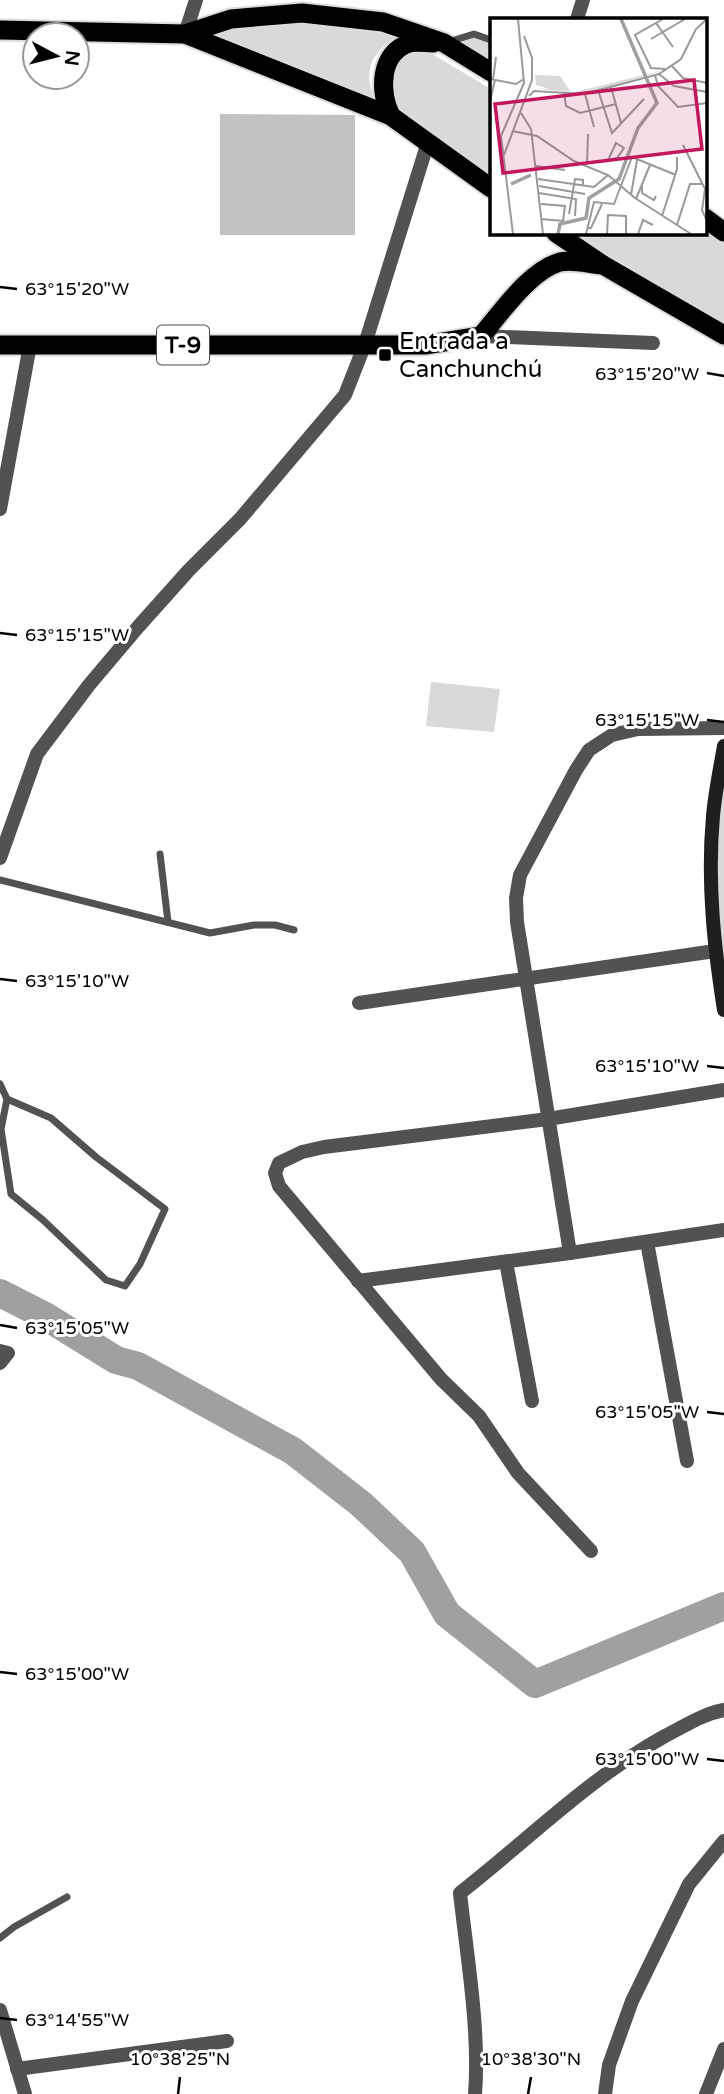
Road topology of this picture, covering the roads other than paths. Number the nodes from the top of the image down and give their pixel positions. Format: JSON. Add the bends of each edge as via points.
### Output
{"nodes":[{"id":1,"x":196,"y":0,"type":"edge"},
{"id":2,"x":583,"y":0,"type":"edge"},
{"id":3,"x":577,"y":18,"type":"edge"},
{"id":4,"x":0,"y":30,"type":"edge"},
{"id":5,"x":185,"y":34,"type":"junction"},
{"id":6,"x":490,"y":40,"type":"edge"},
{"id":7,"x":444,"y":43,"type":"junction"},
{"id":8,"x":490,"y":71,"type":"edge"},
{"id":9,"x":391,"y":116,"type":"junction"},
{"id":10,"x":428,"y":142,"type":"junction"},
{"id":11,"x":490,"y":187,"type":"edge"},
{"id":12,"x":706,"y":219,"type":"edge"},
{"id":13,"x":724,"y":233,"type":"edge"},
{"id":14,"x":557,"y":234,"type":"edge"},
{"id":15,"x":603,"y":265,"type":"junction"},
{"id":16,"x":724,"y":335,"type":"edge"},
{"id":17,"x":481,"y":336,"type":"junction"},
{"id":18,"x":653,"y":343,"type":"dead end"},
{"id":19,"x":365,"y":344,"type":"junction"},
{"id":20,"x":0,"y":345,"type":"edge"},
{"id":21,"x":30,"y":345,"type":"junction"},
{"id":22,"x":0,"y":509,"type":"edge"},
{"id":23,"x":724,"y":728,"type":"edge"},
{"id":24,"x":724,"y":746,"type":"edge"},
{"id":25,"x":160,"y":854,"type":"dead end"},
{"id":26,"x":0,"y":858,"type":"edge"},
{"id":27,"x":0,"y":880,"type":"edge"},
{"id":28,"x":168,"y":922,"type":"junction"},
{"id":29,"x":294,"y":930,"type":"dead end"},
{"id":30,"x":715,"y":951,"type":"junction"},
{"id":31,"x":526,"y":978,"type":"junction"},
{"id":32,"x":359,"y":1003,"type":"dead end"},
{"id":33,"x":724,"y":1010,"type":"edge"},
{"id":34,"x":0,"y":1083,"type":"edge"},
{"id":35,"x":724,"y":1090,"type":"edge"},
{"id":36,"x":7,"y":1099,"type":"junction"},
{"id":37,"x":548,"y":1119,"type":"junction"},
{"id":38,"x":724,"y":1230,"type":"edge"},
{"id":39,"x":647,"y":1242,"type":"junction"},
{"id":40,"x":570,"y":1253,"type":"junction"},
{"id":41,"x":506,"y":1262,"type":"junction"},
{"id":42,"x":358,"y":1281,"type":"junction"},
{"id":43,"x":0,"y":1351,"type":"edge"},
{"id":44,"x":0,"y":1363,"type":"edge"},
{"id":45,"x":532,"y":1401,"type":"dead end"},
{"id":46,"x":687,"y":1461,"type":"dead end"},
{"id":47,"x":591,"y":1551,"type":"dead end"},
{"id":48,"x":724,"y":1710,"type":"edge"},
{"id":49,"x":724,"y":1840,"type":"edge"},
{"id":50,"x":67,"y":1897,"type":"dead end"},
{"id":51,"x":0,"y":1938,"type":"edge"},
{"id":52,"x":0,"y":2010,"type":"edge"},
{"id":53,"x":227,"y":2041,"type":"dead end"},
{"id":54,"x":724,"y":2049,"type":"edge"},
{"id":55,"x":18,"y":2069,"type":"junction"},
{"id":56,"x":25,"y":2094,"type":"edge"},
{"id":57,"x":475,"y":2094,"type":"edge"},
{"id":58,"x":605,"y":2094,"type":"edge"},
{"id":59,"x":706,"y":2094,"type":"edge"}],
"edges":[{"from":1,"to":5,"type":"street"},
{"from":2,"to":3,"type":"street"},
{"from":4,"to":5,"type":"highway"},
{"from":5,"to":7,"type":"highway","via":[[231,19],[302,13],[383,22]]},
{"from":5,"to":9,"type":"highway"},
{"from":6,"to":7,"type":"lane","via":[[474,34]]},
{"from":7,"to":8,"type":"highway"},
{"from":7,"to":9,"type":"highway","via":[[410,43],[395,52],[383,73],[383,94]]},
{"from":9,"to":10,"type":"highway"},
{"from":10,"to":11,"type":"highway"},
{"from":10,"to":19,"type":"street"},
{"from":12,"to":13,"type":"highway"},
{"from":14,"to":15,"type":"highway"},
{"from":15,"to":16,"type":"highway"},
{"from":15,"to":17,"type":"highway","via":[[561,262],[538,274]]},
{"from":17,"to":18,"type":"street"},
{"from":17,"to":19,"type":"highway","number":"T-9","via":[[425,345]]},
{"from":19,"to":21,"type":"highway","number":"T-9"},
{"from":19,"to":26,"type":"street","via":[[345,395],[240,519],[138,627],[37,754]]},
{"from":20,"to":21,"type":"highway","number":"T-9"},
{"from":21,"to":22,"type":"street"},
{"from":23,"to":31,"type":"street","via":[[638,729],[612,735],[589,750],[520,875],[517,922]]},
{"from":24,"to":30,"type":"main road","via":[[713,814],[710,878]]},
{"from":25,"to":28,"type":"lane"},
{"from":27,"to":28,"type":"lane"},
{"from":28,"to":29,"type":"lane","via":[[210,933],[254,925]]},
{"from":30,"to":31,"type":"street"},
{"from":30,"to":33,"type":"main road"},
{"from":31,"to":32,"type":"street"},
{"from":31,"to":37,"type":"street"},
{"from":34,"to":36,"type":"lane"},
{"from":35,"to":37,"type":"street"},
{"from":36,"to":36,"type":"lane","via":[[1,1129],[11,1195],[106,1280],[125,1286],[165,1209],[51,1118]]},
{"from":37,"to":40,"type":"street"},
{"from":37,"to":42,"type":"street","via":[[324,1147],[279,1163],[275,1173],[278,1186]]},
{"from":38,"to":39,"type":"street"},
{"from":39,"to":40,"type":"street"},
{"from":39,"to":46,"type":"street"},
{"from":40,"to":41,"type":"street"},
{"from":41,"to":42,"type":"street"},
{"from":41,"to":45,"type":"street"},
{"from":42,"to":47,"type":"street","via":[[441,1379],[479,1416],[518,1473]]},
{"from":43,"to":44,"type":"street","via":[[8,1353]]},
{"from":48,"to":57,"type":"street","via":[[707,1713],[632,1755],[460,1893],[470,1975]]},
{"from":49,"to":58,"type":"street","via":[[689,1884],[632,2001],[609,2065]]},
{"from":50,"to":51,"type":"lane"},
{"from":52,"to":55,"type":"street"},
{"from":53,"to":55,"type":"street"},
{"from":54,"to":59,"type":"street"},
{"from":55,"to":56,"type":"street"}]}
